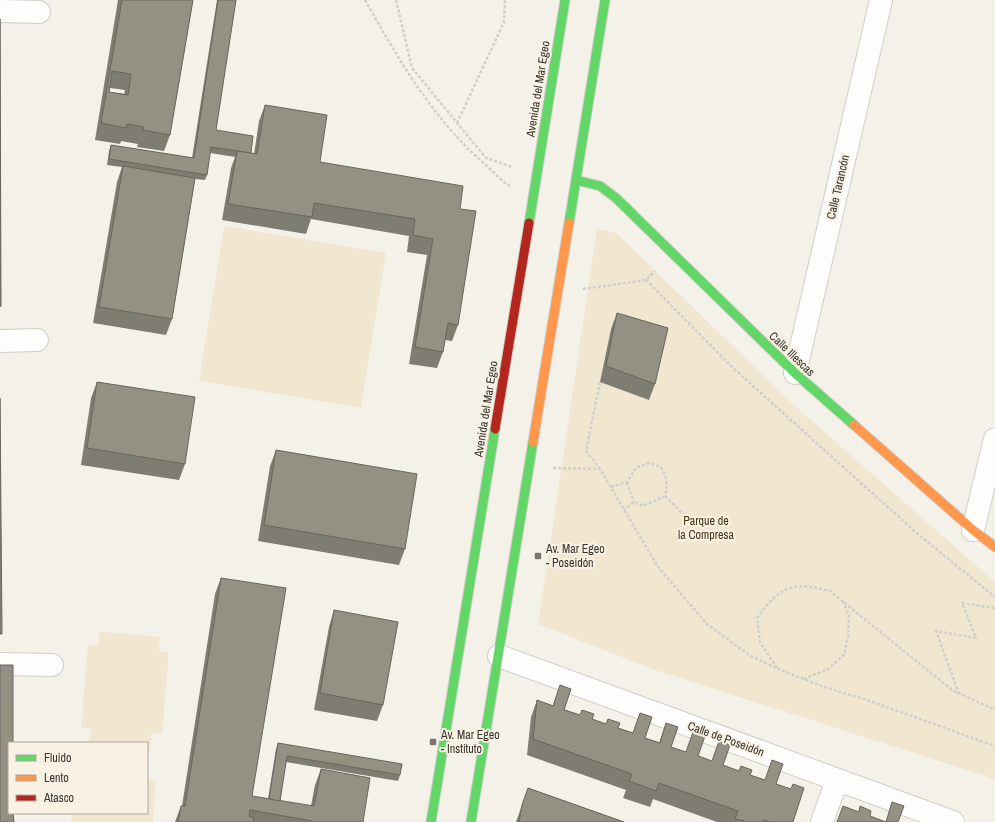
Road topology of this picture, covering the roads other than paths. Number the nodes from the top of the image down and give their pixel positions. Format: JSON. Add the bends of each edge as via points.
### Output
{"nodes":[{"id":1,"x":565,"y":0,"type":"edge"},
{"id":2,"x":605,"y":0,"type":"edge"},
{"id":3,"x":881,"y":0,"type":"edge"},
{"id":4,"x":0,"y":11,"type":"edge"},
{"id":5,"x":39,"y":12,"type":"dead end"},
{"id":6,"x":576,"y":180,"type":"junction"},
{"id":7,"x":37,"y":340,"type":"dead end"},
{"id":8,"x":0,"y":341,"type":"edge"},
{"id":9,"x":795,"y":374,"type":"junction"},
{"id":10,"x":995,"y":439,"type":"edge"},
{"id":11,"x":973,"y":530,"type":"junction"},
{"id":12,"x":995,"y":547,"type":"edge"},
{"id":13,"x":499,"y":656,"type":"junction"},
{"id":14,"x":0,"y":664,"type":"edge"},
{"id":15,"x":52,"y":665,"type":"dead end"},
{"id":16,"x":837,"y":780,"type":"junction"},
{"id":17,"x":431,"y":822,"type":"edge"},
{"id":18,"x":471,"y":822,"type":"edge"},
{"id":19,"x":822,"y":822,"type":"edge"},
{"id":20,"x":953,"y":822,"type":"edge"}],
"edges":[{"from":1,"to":17,"type":"street","name":"Avenida del Mar Egeo"},
{"from":2,"to":6,"type":"street"},
{"from":3,"to":9,"type":"street","name":"Calle Tarancón"},
{"from":4,"to":5,"type":"street"},
{"from":6,"to":9,"type":"street","name":"Calle Illescas","via":[[600,186],[616,198]]},
{"from":6,"to":13,"type":"street"},
{"from":7,"to":8,"type":"street"},
{"from":9,"to":11,"type":"street","name":"Calle Illescas"},
{"from":10,"to":11,"type":"street"},
{"from":11,"to":12,"type":"street","name":"Calle Illescas"},
{"from":13,"to":16,"type":"street","name":"Calle de Poseidón"},
{"from":13,"to":18,"type":"street"},
{"from":14,"to":15,"type":"street"},
{"from":16,"to":19,"type":"street"},
{"from":16,"to":20,"type":"street","name":"Calle de Poseidón"}]}
